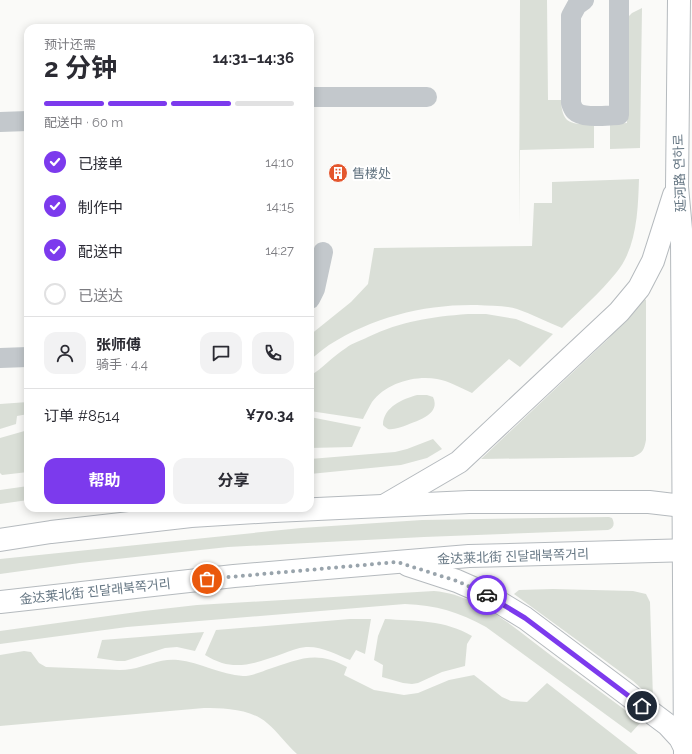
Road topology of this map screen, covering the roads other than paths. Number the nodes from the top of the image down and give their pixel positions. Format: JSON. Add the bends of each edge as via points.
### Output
{"nodes":[{"id":1,"x":584,"y":0,"type":"edge"},
{"id":2,"x":619,"y":0,"type":"edge"},
{"id":3,"x":679,"y":0,"type":"edge"},
{"id":4,"x":314,"y":97,"type":"edge"},
{"id":5,"x":427,"y":97,"type":"dead end"},
{"id":6,"x":24,"y":121,"type":"edge"},
{"id":7,"x":0,"y":122,"type":"edge"},
{"id":8,"x":677,"y":186,"type":"junction"},
{"id":9,"x":323,"y":252,"type":"dead end"},
{"id":10,"x":314,"y":291,"type":"edge"},
{"id":11,"x":24,"y":356,"type":"edge"},
{"id":12,"x":0,"y":358,"type":"edge"},
{"id":13,"x":384,"y":506,"type":"junction"},
{"id":14,"x":688,"y":507,"type":"edge"},
{"id":15,"x":314,"y":510,"type":"edge"},
{"id":16,"x":268,"y":512,"type":"edge"},
{"id":17,"x":0,"y":540,"type":"edge"},
{"id":18,"x":688,"y":550,"type":"edge"},
{"id":19,"x":397,"y":562,"type":"junction"},
{"id":20,"x":0,"y":602,"type":"edge"},
{"id":21,"x":684,"y":750,"type":"edge"}],
"edges":[{"from":1,"to":2,"type":"lane","via":[[571,16],[571,103],[574,110],[587,116],[619,115]]},
{"from":3,"to":8,"type":"main road","name":"延河路 연하로"},
{"from":4,"to":5,"type":"lane"},
{"from":6,"to":7,"type":"lane"},
{"from":8,"to":13,"type":"main road","via":[[653,261],[639,288],[619,312],[459,462]]},
{"from":8,"to":14,"type":"main road","name":"延河路 연하로","via":[[682,240]]},
{"from":9,"to":10,"type":"lane"},
{"from":11,"to":12,"type":"lane"},
{"from":13,"to":14,"type":"main road","via":[[469,502],[649,502]]},
{"from":13,"to":15,"type":"main road"},
{"from":14,"to":18,"type":"main road","name":"延河路 연하로"},
{"from":16,"to":17,"type":"main road","via":[[191,516]]},
{"from":18,"to":19,"type":"main road","name":"金达莱北街 진달래북쪽거리","via":[[507,555]]},
{"from":18,"to":21,"type":"main road","name":"延河路 연하로"},
{"from":19,"to":20,"type":"main road","name":"金达莱北街 진달래북쪽거리","via":[[234,576]]},
{"from":19,"to":21,"type":"main road","via":[[457,581],[525,618],[668,725],[680,738]]}]}
